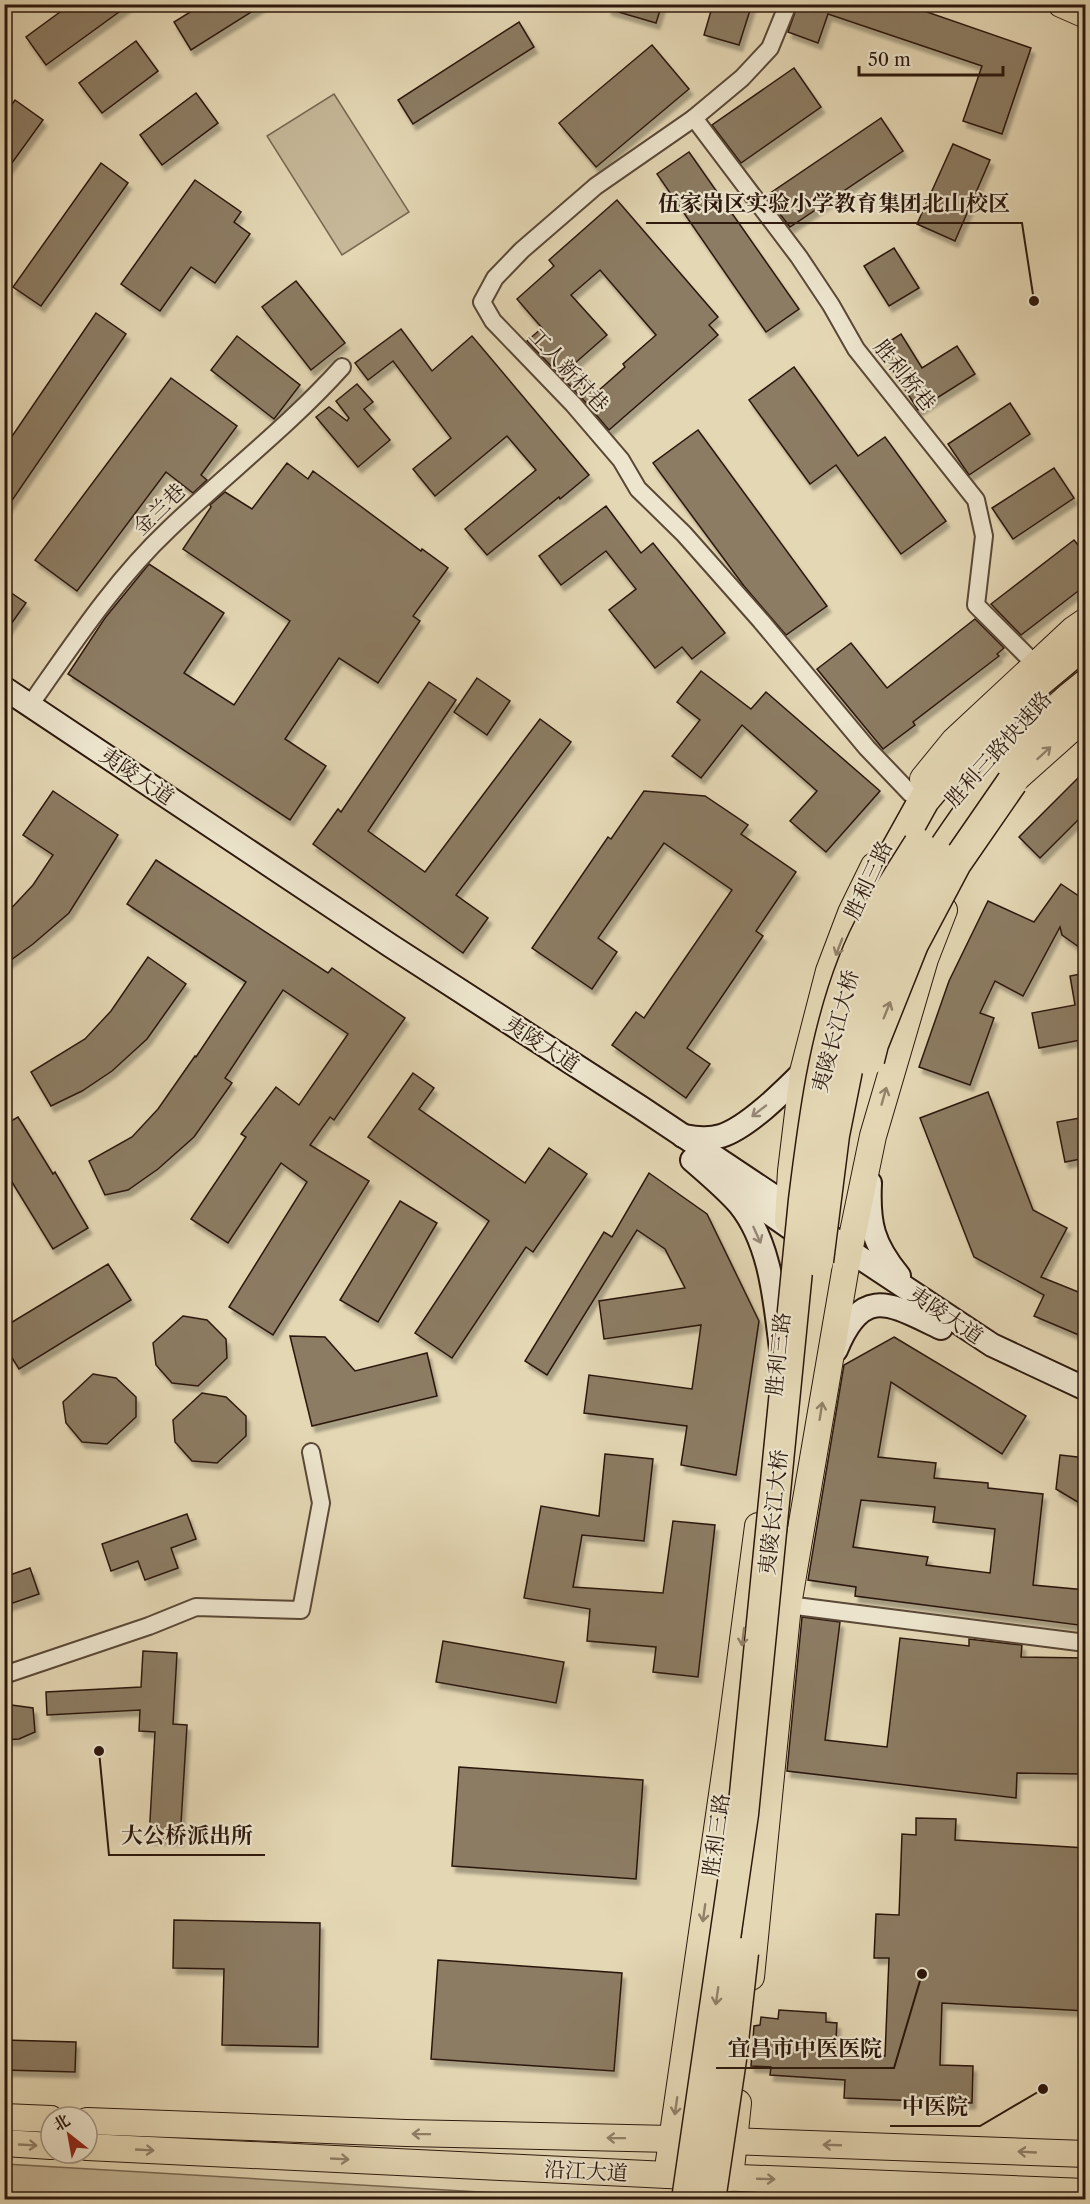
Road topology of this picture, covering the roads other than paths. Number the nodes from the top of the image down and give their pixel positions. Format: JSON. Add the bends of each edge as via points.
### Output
{"nodes":[{"id":1,"x":788,"y":4,"type":"edge"},
{"id":2,"x":1061,"y":4,"type":"edge"},
{"id":3,"x":1086,"y":15,"type":"edge"},
{"id":4,"x":694,"y":118,"type":"junction"},
{"id":5,"x":342,"y":367,"type":"dead end"},
{"id":6,"x":1086,"y":621,"type":"edge"},
{"id":7,"x":1086,"y":642,"type":"edge"},
{"id":8,"x":1086,"y":662,"type":"edge"},
{"id":9,"x":1035,"y":665,"type":"junction"},
{"id":10,"x":1086,"y":685,"type":"edge"},
{"id":11,"x":4,"y":688,"type":"edge"},
{"id":12,"x":4,"y":704,"type":"edge"},
{"id":13,"x":30,"y":705,"type":"junction"},
{"id":14,"x":1086,"y":716,"type":"edge"},
{"id":15,"x":1012,"y":783,"type":"junction"},
{"id":16,"x":911,"y":794,"type":"junction"},
{"id":17,"x":929,"y":850,"type":"junction"},
{"id":18,"x":854,"y":961,"type":"junction"},
{"id":19,"x":803,"y":1072,"type":"junction"},
{"id":20,"x":681,"y":1136,"type":"junction"},
{"id":21,"x":873,"y":1136,"type":"junction"},
{"id":22,"x":692,"y":1160,"type":"junction"},
{"id":23,"x":789,"y":1217,"type":"junction"},
{"id":24,"x":838,"y":1262,"type":"junction"},
{"id":25,"x":932,"y":1305,"type":"junction"},
{"id":26,"x":941,"y":1328,"type":"junction"},
{"id":27,"x":781,"y":1350,"type":"junction"},
{"id":28,"x":828,"y":1368,"type":"junction"},
{"id":29,"x":1086,"y":1389,"type":"edge"},
{"id":30,"x":1086,"y":1404,"type":"edge"},
{"id":31,"x":311,"y":1452,"type":"dead end"},
{"id":32,"x":788,"y":1605,"type":"junction"},
{"id":33,"x":1086,"y":1643,"type":"edge"},
{"id":34,"x":4,"y":1675,"type":"edge"},
{"id":35,"x":4,"y":2117,"type":"edge"},
{"id":36,"x":39,"y":2118,"type":"edge"},
{"id":37,"x":99,"y":2121,"type":"edge"},
{"id":38,"x":671,"y":2139,"type":"junction"},
{"id":39,"x":734,"y":2142,"type":"junction"},
{"id":40,"x":4,"y":2144,"type":"edge"},
{"id":41,"x":39,"y":2145,"type":"edge"},
{"id":42,"x":99,"y":2148,"type":"edge"},
{"id":43,"x":1086,"y":2154,"type":"edge"},
{"id":44,"x":667,"y":2175,"type":"junction"},
{"id":45,"x":730,"y":2178,"type":"junction"},
{"id":46,"x":1086,"y":2192,"type":"edge"},
{"id":47,"x":687,"y":2199,"type":"edge"},
{"id":48,"x":710,"y":2199,"type":"edge"}],
"edges":[{"from":1,"to":4,"type":"street","name":"工人新村巷","via":[[770,48],[742,78]]},
{"from":2,"to":3,"type":"main road"},
{"from":4,"to":9,"type":"street","name":"胜利桥巷","via":[[799,257],[856,349],[976,500],[984,537],[976,605]]},
{"from":4,"to":16,"type":"street","name":"工人新村巷","via":[[596,186],[522,250],[495,278],[482,302],[493,321],[621,460],[638,489],[684,534]]},
{"from":5,"to":13,"type":"street","name":"金兰巷","via":[[311,401],[167,530],[115,586]]},
{"from":6,"to":9,"type":"main road","name":"胜利三路"},
{"from":7,"to":18,"type":"highway","bridge":true,"via":[[1013,703],[924,800],[884,872]]},
{"from":8,"to":17,"type":"highway","name":"胜利三路快速路","via":[[1053,688],[962,784]]},
{"from":9,"to":16,"type":"main road","name":"胜利三路","via":[[954,741]]},
{"from":10,"to":17,"type":"highway","name":"胜利三路快速路","via":[[1023,742],[980,796]]},
{"from":11,"to":13,"type":"main road","name":"夷陵大道"},
{"from":12,"to":22,"type":"main road","name":"夷陵大道"},
{"from":13,"to":20,"type":"main road","name":"夷陵大道"},
{"from":15,"to":14,"type":"main road","one_way":true},
{"from":21,"to":15,"type":"main road","one_way":true,"via":[[925,959],[945,906]]},
{"from":24,"to":15,"type":"highway","one_way":true,"bridge":true,"via":[[850,1129],[873,1044],[913,944],[956,863]]},
{"from":16,"to":19,"type":"main road","name":"胜利三路","one_way":true,"via":[[851,913],[829,971]]},
{"from":17,"to":18,"type":"highway","name":"夷陵长江大桥","bridge":true,"via":[[884,900]]},
{"from":17,"to":24,"type":"highway","name":"夷陵长江大桥","bridge":true,"via":[[872,984],[847,1070],[834,1135]]},
{"from":18,"to":47,"type":"highway","name":"夷陵长江大桥","one_way":true,"bridge":true,"via":[[836,1011],[816,1106],[743,1814]]},
{"from":19,"to":20,"type":"main road","one_way":true,"via":[[772,1101],[722,1136]]},
{"from":19,"to":23,"type":"main road","name":"胜利三路"},
{"from":20,"to":23,"type":"main road","name":"夷陵大道"},
{"from":21,"to":24,"type":"main road"},
{"from":21,"to":25,"type":"main road","via":[[869,1201],[875,1242],[902,1281]]},
{"from":22,"to":23,"type":"main road","name":"夷陵大道"},
{"from":22,"to":27,"type":"main road","one_way":true,"via":[[741,1206],[761,1244]]},
{"from":23,"to":24,"type":"main road","name":"夷陵大道"},
{"from":23,"to":27,"type":"main road","name":"胜利三路"},
{"from":24,"to":25,"type":"main road","name":"夷陵大道"},
{"from":24,"to":26,"type":"main road","name":"夷陵大道"},
{"from":24,"to":28,"type":"main road"},
{"from":24,"to":48,"type":"highway","name":"夷陵长江大桥","bridge":true},
{"from":25,"to":29,"type":"main road","name":"夷陵大道","via":[[992,1345]]},
{"from":26,"to":28,"type":"main road","via":[[883,1304],[866,1307],[851,1320]]},
{"from":26,"to":30,"type":"main road","name":"夷陵大道","via":[[985,1357]]},
{"from":27,"to":38,"type":"main road","name":"胜利三路","one_way":true},
{"from":32,"to":28,"type":"main road","one_way":true},
{"from":31,"to":34,"type":"street","via":[[321,1503],[301,1610],[196,1607]]},
{"from":32,"to":33,"type":"street"},
{"from":32,"to":39,"type":"main road"},
{"from":35,"to":36,"type":"main road"},
{"from":38,"to":37,"type":"main road","name":"沿江大道","one_way":true},
{"from":38,"to":39,"type":"main road","name":"沿江大道"},
{"from":38,"to":44,"type":"main road","name":"胜利三路"},
{"from":43,"to":39,"type":"main road","name":"沿江大道","one_way":true},
{"from":39,"to":45,"type":"main road"},
{"from":40,"to":41,"type":"main road","one_way":true},
{"from":42,"to":44,"type":"main road","name":"沿江大道","one_way":true},
{"from":44,"to":45,"type":"main road","name":"沿江大道"},
{"from":45,"to":46,"type":"main road","name":"沿江大道","one_way":true}]}
